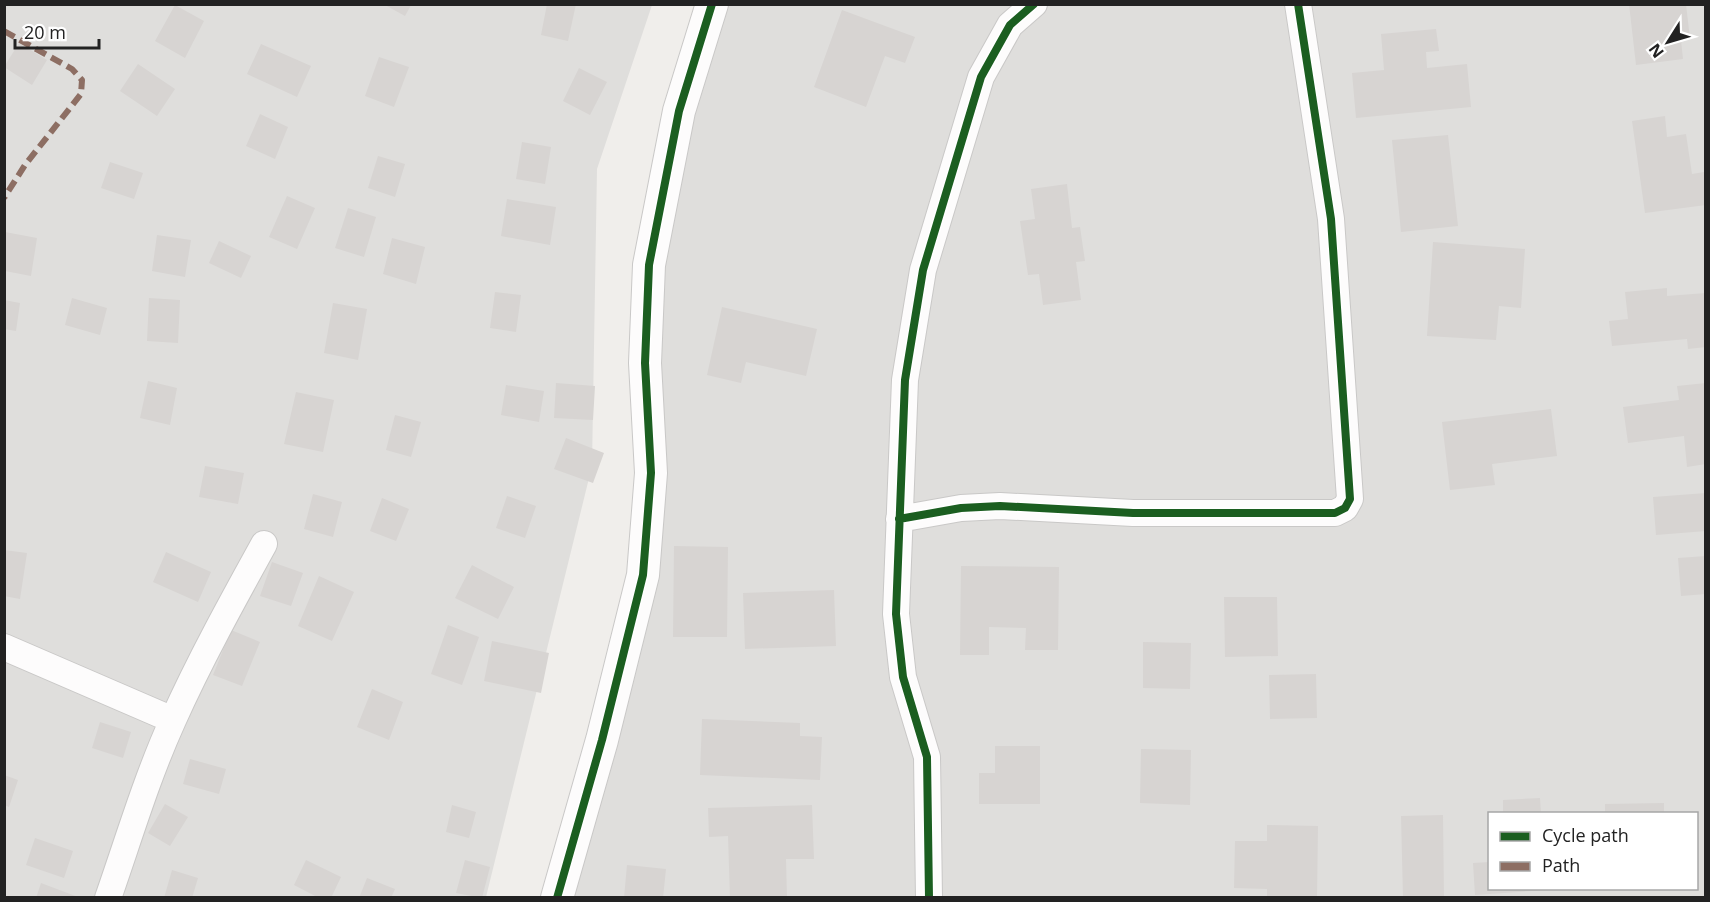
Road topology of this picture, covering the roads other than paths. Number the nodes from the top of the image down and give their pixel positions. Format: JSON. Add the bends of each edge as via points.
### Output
{"nodes":[{"id":1,"x":712,"y":4,"type":"edge"},
{"id":2,"x":1034,"y":4,"type":"edge"},
{"id":3,"x":1298,"y":4,"type":"edge"},
{"id":4,"x":899,"y":519,"type":"junction"},
{"id":5,"x":264,"y":544,"type":"dead end"},
{"id":6,"x":4,"y":647,"type":"edge"},
{"id":7,"x":173,"y":720,"type":"junction"},
{"id":8,"x":108,"y":897,"type":"edge"},
{"id":9,"x":557,"y":897,"type":"edge"},
{"id":10,"x":929,"y":897,"type":"edge"}],
"edges":[{"from":1,"to":9,"type":"street","via":[[679,111],[649,265],[645,363],[651,473],[643,575]]},
{"from":2,"to":4,"type":"street","via":[[1010,25],[981,77],[924,270],[905,380]]},
{"from":3,"to":4,"type":"street","via":[[1331,219],[1350,499],[1345,508],[1335,513],[1133,513],[1000,506]]},
{"from":4,"to":10,"type":"street","via":[[896,614],[903,678],[927,757]]},
{"from":5,"to":7,"type":"street"},
{"from":6,"to":7,"type":"street"},
{"from":7,"to":8,"type":"street"}]}
